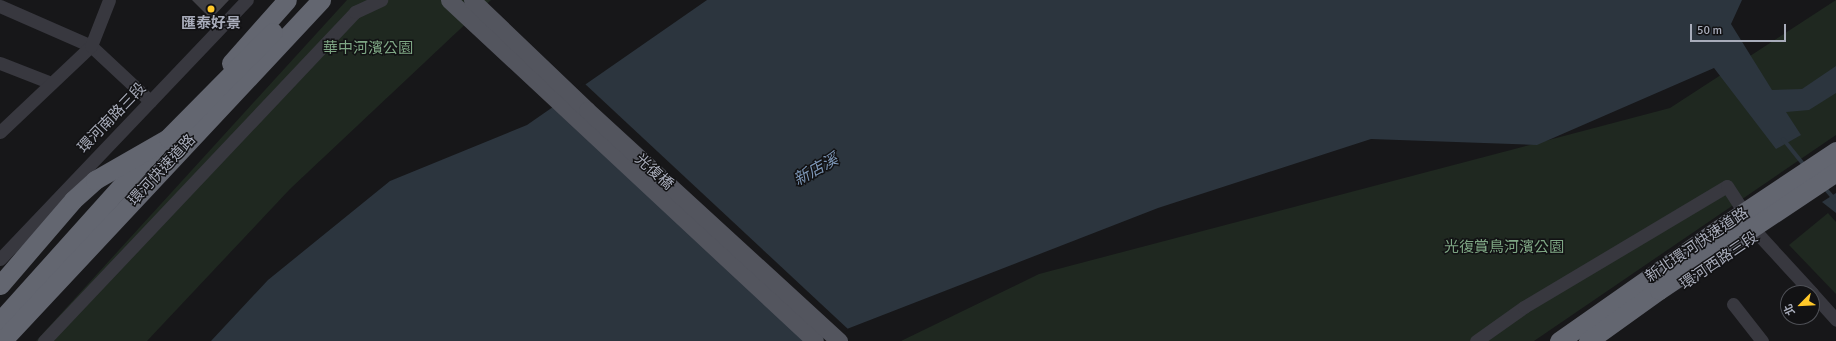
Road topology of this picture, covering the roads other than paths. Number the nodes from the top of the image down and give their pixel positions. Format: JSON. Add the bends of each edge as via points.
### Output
{"nodes":[{"id":1,"x":109,"y":0,"type":"edge"},
{"id":2,"x":247,"y":0,"type":"edge"},
{"id":3,"x":287,"y":0,"type":"edge"},
{"id":4,"x":303,"y":0,"type":"edge"},
{"id":5,"x":322,"y":0,"type":"edge"},
{"id":6,"x":381,"y":0,"type":"edge"},
{"id":7,"x":449,"y":0,"type":"edge"},
{"id":8,"x":472,"y":0,"type":"edge"},
{"id":9,"x":0,"y":6,"type":"edge"},
{"id":10,"x":91,"y":46,"type":"junction"},
{"id":11,"x":0,"y":63,"type":"edge"},
{"id":12,"x":51,"y":83,"type":"junction"},
{"id":13,"x":150,"y":101,"type":"junction"},
{"id":14,"x":1,"y":130,"type":"edge"},
{"id":15,"x":1836,"y":151,"type":"edge"},
{"id":16,"x":1836,"y":161,"type":"edge"},
{"id":17,"x":1836,"y":172,"type":"edge"},
{"id":18,"x":1836,"y":182,"type":"edge"},
{"id":19,"x":1747,"y":220,"type":"junction"},
{"id":20,"x":1758,"y":234,"type":"junction"},
{"id":21,"x":0,"y":259,"type":"edge"},
{"id":22,"x":0,"y":285,"type":"edge"},
{"id":23,"x":1805,"y":285,"type":"edge"},
{"id":24,"x":1820,"y":302,"type":"edge"},
{"id":25,"x":1733,"y":304,"type":"dead end"},
{"id":26,"x":1836,"y":320,"type":"edge"},
{"id":27,"x":0,"y":321,"type":"edge"},
{"id":28,"x":2,"y":341,"type":"edge"},
{"id":29,"x":44,"y":341,"type":"edge"},
{"id":30,"x":815,"y":341,"type":"edge"},
{"id":31,"x":839,"y":341,"type":"edge"},
{"id":32,"x":1476,"y":341,"type":"edge"},
{"id":33,"x":1559,"y":341,"type":"edge"},
{"id":34,"x":1570,"y":341,"type":"edge"},
{"id":35,"x":1588,"y":341,"type":"edge"},
{"id":36,"x":1603,"y":341,"type":"edge"},
{"id":37,"x":1762,"y":341,"type":"edge"}],
"edges":[{"from":1,"to":10,"type":"street"},
{"from":2,"to":13,"type":"street","name":"環河南路三段"},
{"from":3,"to":27,"type":"highway","name":"環河快速道路"},
{"from":4,"to":22,"type":"highway","bridge":true,"via":[[177,130],[95,180],[73,200]]},
{"from":5,"to":28,"type":"highway","name":"環河快速道路"},
{"from":6,"to":29,"type":"street","via":[[355,12]]},
{"from":7,"to":30,"type":"main road","name":"光復橋"},
{"from":8,"to":31,"type":"main road","name":"光復橋","via":[[587,110]]},
{"from":9,"to":10,"type":"street"},
{"from":10,"to":12,"type":"street"},
{"from":10,"to":13,"type":"street"},
{"from":11,"to":12,"type":"street"},
{"from":12,"to":14,"type":"street"},
{"from":13,"to":21,"type":"street","name":"環河南路三段"},
{"from":15,"to":33,"type":"highway","name":"新北環河快速道路","bridge":true},
{"from":16,"to":19,"type":"main road","name":"環河西路三段"},
{"from":17,"to":35,"type":"highway","name":"新北環河快速道路","bridge":true,"via":[[1659,290]]},
{"from":18,"to":20,"type":"main road","name":"環河西路三段"},
{"from":19,"to":20,"type":"street"},
{"from":19,"to":32,"type":"street","via":[[1728,186],[1524,307]]},
{"from":19,"to":34,"type":"main road","name":"環河西路三段"},
{"from":20,"to":23,"type":"street"},
{"from":20,"to":36,"type":"main road","name":"環河西路三段"},
{"from":24,"to":26,"type":"street"},
{"from":25,"to":37,"type":"street"}]}
